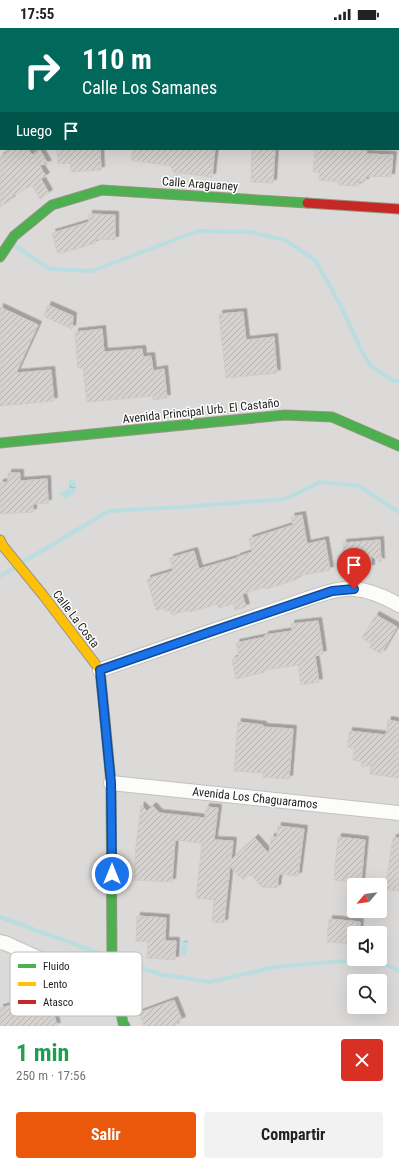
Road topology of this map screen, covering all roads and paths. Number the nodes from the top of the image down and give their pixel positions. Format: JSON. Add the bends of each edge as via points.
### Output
{"nodes":[{"id":1,"x":399,"y":209,"type":"edge"},
{"id":2,"x":2,"y":253,"type":"edge"},
{"id":3,"x":0,"y":443,"type":"edge"},
{"id":4,"x":399,"y":446,"type":"edge"},
{"id":5,"x":0,"y":540,"type":"edge"},
{"id":6,"x":399,"y":605,"type":"edge"},
{"id":7,"x":100,"y":670,"type":"junction"},
{"id":8,"x":111,"y":783,"type":"junction"},
{"id":9,"x":399,"y":813,"type":"edge"},
{"id":10,"x":0,"y":942,"type":"edge"},
{"id":11,"x":25,"y":952,"type":"edge"},
{"id":12,"x":112,"y":952,"type":"edge"},
{"id":13,"x":122,"y":1016,"type":"edge"},
{"id":14,"x":125,"y":1026,"type":"edge"}],
"edges":[{"from":1,"to":2,"type":"street","name":"Calle Araguaney","via":[[102,190],[52,205],[14,236]]},
{"from":3,"to":4,"type":"street","name":"Avenida Principal Urb. El Castaño","via":[[285,415],[332,417]]},
{"from":5,"to":7,"type":"street","name":"Calle La Costa"},
{"from":6,"to":7,"type":"street","via":[[369,592],[354,589],[332,591]]},
{"from":7,"to":8,"type":"street"},
{"from":8,"to":9,"type":"street","name":"Avenida Los Chaguaramos"},
{"from":8,"to":12,"type":"street"},
{"from":10,"to":11,"type":"street"},
{"from":13,"to":14,"type":"street"}]}
